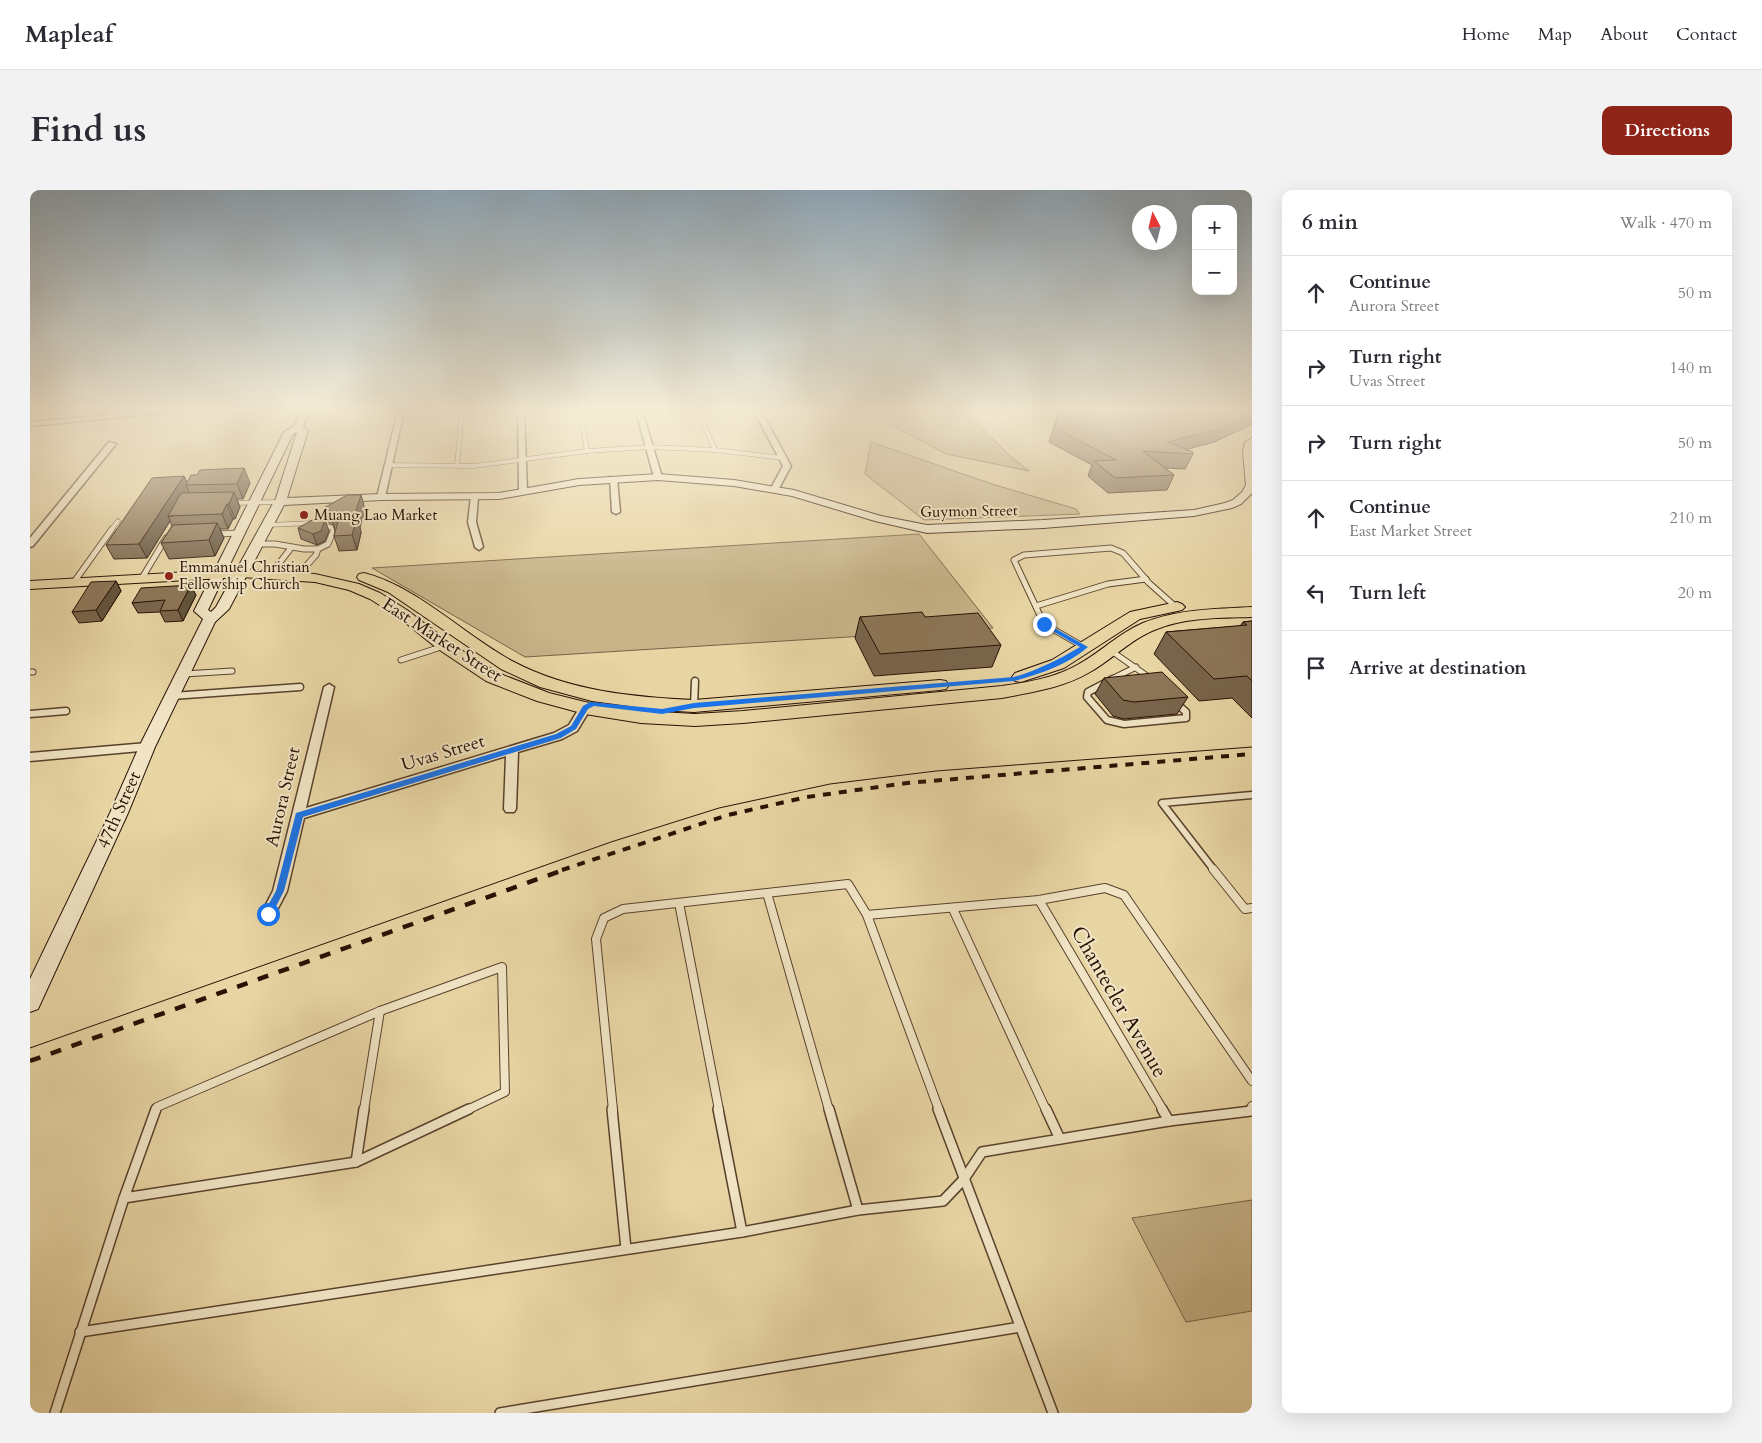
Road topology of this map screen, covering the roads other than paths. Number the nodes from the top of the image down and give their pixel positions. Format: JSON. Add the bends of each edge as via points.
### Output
{"nodes":[{"id":1,"x":92,"y":468,"type":"edge"},
{"id":2,"x":272,"y":468,"type":"edge"},
{"id":3,"x":291,"y":468,"type":"edge"},
{"id":4,"x":387,"y":468,"type":"edge"},
{"id":5,"x":522,"y":468,"type":"edge"},
{"id":6,"x":656,"y":468,"type":"edge"},
{"id":7,"x":786,"y":468,"type":"edge"},
{"id":8,"x":1249,"y":468,"type":"edge"},
{"id":9,"x":658,"y":477,"type":"junction"},
{"id":10,"x":613,"y":479,"type":"junction"},
{"id":11,"x":774,"y":490,"type":"junction"},
{"id":12,"x":523,"y":491,"type":"junction"},
{"id":13,"x":381,"y":496,"type":"junction"},
{"id":14,"x":474,"y":498,"type":"junction"},
{"id":15,"x":256,"y":502,"type":"junction"},
{"id":16,"x":279,"y":502,"type":"junction"},
{"id":17,"x":230,"y":503,"type":"edge"},
{"id":18,"x":616,"y":512,"type":"dead end"},
{"id":19,"x":118,"y":521,"type":"dead end"},
{"id":20,"x":268,"y":525,"type":"junction"},
{"id":21,"x":240,"y":532,"type":"junction"},
{"id":22,"x":213,"y":534,"type":"edge"},
{"id":23,"x":176,"y":536,"type":"edge"},
{"id":24,"x":30,"y":544,"type":"edge"},
{"id":25,"x":258,"y":544,"type":"junction"},
{"id":26,"x":479,"y":547,"type":"dead end"},
{"id":27,"x":291,"y":548,"type":"junction"},
{"id":28,"x":318,"y":549,"type":"junction"},
{"id":29,"x":277,"y":566,"type":"junction"},
{"id":30,"x":305,"y":567,"type":"junction"},
{"id":31,"x":241,"y":572,"type":"junction"},
{"id":32,"x":219,"y":574,"type":"junction"},
{"id":33,"x":142,"y":578,"type":"junction"},
{"id":34,"x":1146,"y":580,"type":"junction"},
{"id":35,"x":74,"y":582,"type":"junction"},
{"id":36,"x":30,"y":585,"type":"edge"},
{"id":37,"x":1252,"y":601,"type":"edge"},
{"id":38,"x":1036,"y":606,"type":"junction"},
{"id":39,"x":1176,"y":607,"type":"junction"},
{"id":40,"x":1252,"y":612,"type":"edge"},
{"id":41,"x":210,"y":618,"type":"junction"},
{"id":42,"x":444,"y":646,"type":"junction"},
{"id":43,"x":1084,"y":647,"type":"junction"},
{"id":44,"x":1110,"y":650,"type":"junction"},
{"id":45,"x":402,"y":660,"type":"dead end"},
{"id":46,"x":1136,"y":667,"type":"junction"},
{"id":47,"x":232,"y":671,"type":"dead end"},
{"id":48,"x":184,"y":674,"type":"junction"},
{"id":49,"x":1152,"y":680,"type":"edge"},
{"id":50,"x":695,"y":681,"type":"dead end"},
{"id":51,"x":329,"y":686,"type":"dead end"},
{"id":52,"x":300,"y":687,"type":"dead end"},
{"id":53,"x":172,"y":696,"type":"junction"},
{"id":54,"x":1172,"y":699,"type":"edge"},
{"id":55,"x":694,"y":706,"type":"junction"},
{"id":56,"x":585,"y":708,"type":"junction"},
{"id":57,"x":66,"y":711,"type":"dead end"},
{"id":58,"x":30,"y":714,"type":"edge"},
{"id":59,"x":147,"y":747,"type":"junction"},
{"id":60,"x":512,"y":750,"type":"junction"},
{"id":61,"x":30,"y":757,"type":"edge"},
{"id":62,"x":1252,"y":795,"type":"edge"},
{"id":63,"x":510,"y":809,"type":"dead end"},
{"id":64,"x":299,"y":815,"type":"junction"},
{"id":65,"x":767,"y":893,"type":"junction"},
{"id":66,"x":1039,"y":900,"type":"junction"},
{"id":67,"x":679,"y":903,"type":"junction"},
{"id":68,"x":1252,"y":908,"type":"edge"},
{"id":69,"x":953,"y":909,"type":"junction"},
{"id":70,"x":268,"y":914,"type":"dead end"},
{"id":71,"x":867,"y":915,"type":"junction"},
{"id":72,"x":31,"y":998,"type":"edge"},
{"id":73,"x":380,"y":1011,"type":"junction"},
{"id":74,"x":1252,"y":1080,"type":"edge"},
{"id":75,"x":1252,"y":1106,"type":"edge"},
{"id":76,"x":1169,"y":1122,"type":"junction"},
{"id":77,"x":1060,"y":1139,"type":"junction"},
{"id":78,"x":356,"y":1162,"type":"junction"},
{"id":79,"x":964,"y":1179,"type":"junction"},
{"id":80,"x":124,"y":1198,"type":"junction"},
{"id":81,"x":858,"y":1210,"type":"junction"},
{"id":82,"x":742,"y":1232,"type":"junction"},
{"id":83,"x":626,"y":1249,"type":"junction"},
{"id":84,"x":1020,"y":1328,"type":"junction"},
{"id":85,"x":80,"y":1332,"type":"junction"},
{"id":86,"x":55,"y":1413,"type":"edge"},
{"id":87,"x":500,"y":1413,"type":"edge"},
{"id":88,"x":1053,"y":1413,"type":"edge"}],
"edges":[{"from":1,"to":24,"type":"street"},
{"from":2,"to":15,"type":"main road","name":"47th Street"},
{"from":3,"to":16,"type":"main road","name":"47th Street"},
{"from":4,"to":13,"type":"street"},
{"from":5,"to":12,"type":"street"},
{"from":6,"to":9,"type":"street"},
{"from":7,"to":11,"type":"street"},
{"from":8,"to":11,"type":"main road","name":"Guymon Street","via":[[1251,485],[1246,494],[1228,506],[1194,513],[927,529]]},
{"from":9,"to":10,"type":"main road","name":"Guymon Street"},
{"from":9,"to":11,"type":"main road","name":"Guymon Street","via":[[734,483]]},
{"from":10,"to":12,"type":"main road","name":"Guymon Street"},
{"from":10,"to":18,"type":"street"},
{"from":12,"to":14,"type":"main road","name":"Guymon Street"},
{"from":13,"to":14,"type":"main road","name":"Guymon Street"},
{"from":13,"to":16,"type":"main road","name":"Guymon Street"},
{"from":14,"to":26,"type":"street","via":[[472,522]]},
{"from":15,"to":16,"type":"lane"},
{"from":15,"to":17,"type":"lane"},
{"from":15,"to":21,"type":"main road","name":"47th Street"},
{"from":16,"to":20,"type":"main road","name":"47th Street"},
{"from":19,"to":35,"type":"lane"},
{"from":20,"to":25,"type":"main road","name":"47th Street"},
{"from":20,"to":28,"type":"lane","via":[[330,525],[334,528],[328,544]]},
{"from":21,"to":22,"type":"lane"},
{"from":21,"to":32,"type":"main road","name":"47th Street"},
{"from":23,"to":33,"type":"lane","via":[[167,536]]},
{"from":25,"to":27,"type":"lane"},
{"from":25,"to":31,"type":"main road","name":"47th Street"},
{"from":27,"to":28,"type":"lane"},
{"from":27,"to":29,"type":"lane"},
{"from":28,"to":30,"type":"lane"},
{"from":29,"to":30,"type":"main road","name":"East Market Street"},
{"from":29,"to":31,"type":"main road","name":"East Market Street"},
{"from":30,"to":55,"type":"main road","name":"East Market Street","via":[[360,576],[393,590],[506,665],[546,683],[592,695]]},
{"from":31,"to":32,"type":"main road","name":"East Market Street"},
{"from":31,"to":41,"type":"main road","name":"47th Street","via":[[222,609]]},
{"from":31,"to":42,"type":"main road","name":"East Market Street","via":[[315,578],[354,587],[402,613]]},
{"from":32,"to":33,"type":"main road","name":"East Market Street"},
{"from":32,"to":41,"type":"main road","name":"47th Street","via":[[201,611]]},
{"from":33,"to":35,"type":"main road","name":"East Market Street"},
{"from":34,"to":38,"type":"lane","via":[[1108,584]]},
{"from":34,"to":38,"type":"lane","via":[[1123,553],[1110,548],[1024,555],[1014,560]]},
{"from":34,"to":39,"type":"lane"},
{"from":35,"to":36,"type":"main road","name":"East Market Street"},
{"from":37,"to":39,"type":"main road","name":"East Market Street"},
{"from":38,"to":43,"type":"lane","via":[[1044,624]]},
{"from":39,"to":43,"type":"main road","name":"East Market Street","via":[[1134,615]]},
{"from":40,"to":44,"type":"main road","name":"East Market Street","via":[[1204,615],[1151,625]]},
{"from":41,"to":48,"type":"main road","name":"47th Street"},
{"from":42,"to":45,"type":"lane"},
{"from":42,"to":56,"type":"main road","name":"East Market Street","via":[[492,677],[543,697]]},
{"from":43,"to":55,"type":"main road","name":"East Market Street","via":[[1058,664],[1014,679]]},
{"from":44,"to":46,"type":"lane"},
{"from":44,"to":56,"type":"main road","name":"East Market Street","via":[[1068,676],[1002,692],[695,720],[641,717]]},
{"from":46,"to":49,"type":"lane"},
{"from":46,"to":54,"type":"lane","via":[[1088,692],[1087,697],[1107,720],[1124,724],[1186,718],[1186,712]]},
{"from":47,"to":48,"type":"lane"},
{"from":48,"to":53,"type":"main road","name":"47th Street"},
{"from":50,"to":55,"type":"lane"},
{"from":51,"to":64,"type":"street","name":"Aurora Street"},
{"from":52,"to":53,"type":"lane"},
{"from":53,"to":59,"type":"main road","name":"47th Street"},
{"from":55,"to":56,"type":"main road","via":[[662,711],[593,704]]},
{"from":56,"to":60,"type":"street","name":"Uvas Street","via":[[573,728]]},
{"from":57,"to":58,"type":"lane"},
{"from":59,"to":61,"type":"street"},
{"from":59,"to":72,"type":"main road","name":"47th Street"},
{"from":60,"to":63,"type":"street"},
{"from":60,"to":64,"type":"street","name":"Uvas Street"},
{"from":62,"to":68,"type":"lane","via":[[1162,803],[1245,909]]},
{"from":64,"to":70,"type":"street","name":"Aurora Street","via":[[280,891]]},
{"from":65,"to":67,"type":"lane"},
{"from":65,"to":71,"type":"lane","via":[[848,884]]},
{"from":65,"to":81,"type":"lane"},
{"from":66,"to":69,"type":"lane"},
{"from":66,"to":74,"type":"lane","via":[[1106,888],[1124,895]]},
{"from":66,"to":76,"type":"lane","name":"Chantecler Avenue"},
{"from":67,"to":82,"type":"lane"},
{"from":67,"to":83,"type":"lane","via":[[623,909],[604,918],[596,939]]},
{"from":69,"to":71,"type":"lane"},
{"from":69,"to":77,"type":"lane"},
{"from":71,"to":79,"type":"lane"},
{"from":73,"to":78,"type":"lane"},
{"from":73,"to":78,"type":"lane","via":[[502,967],[504,1092]]},
{"from":73,"to":80,"type":"lane","via":[[157,1107]]},
{"from":75,"to":76,"type":"lane","via":[[1251,1112]]},
{"from":76,"to":77,"type":"lane"},
{"from":77,"to":79,"type":"lane","via":[[982,1152]]},
{"from":78,"to":80,"type":"lane"},
{"from":79,"to":81,"type":"lane","via":[[943,1201]]},
{"from":79,"to":84,"type":"lane"},
{"from":80,"to":85,"type":"lane"},
{"from":81,"to":82,"type":"lane"},
{"from":82,"to":83,"type":"lane"},
{"from":83,"to":85,"type":"lane"},
{"from":84,"to":87,"type":"lane"},
{"from":84,"to":88,"type":"lane"},
{"from":85,"to":86,"type":"lane"}]}
